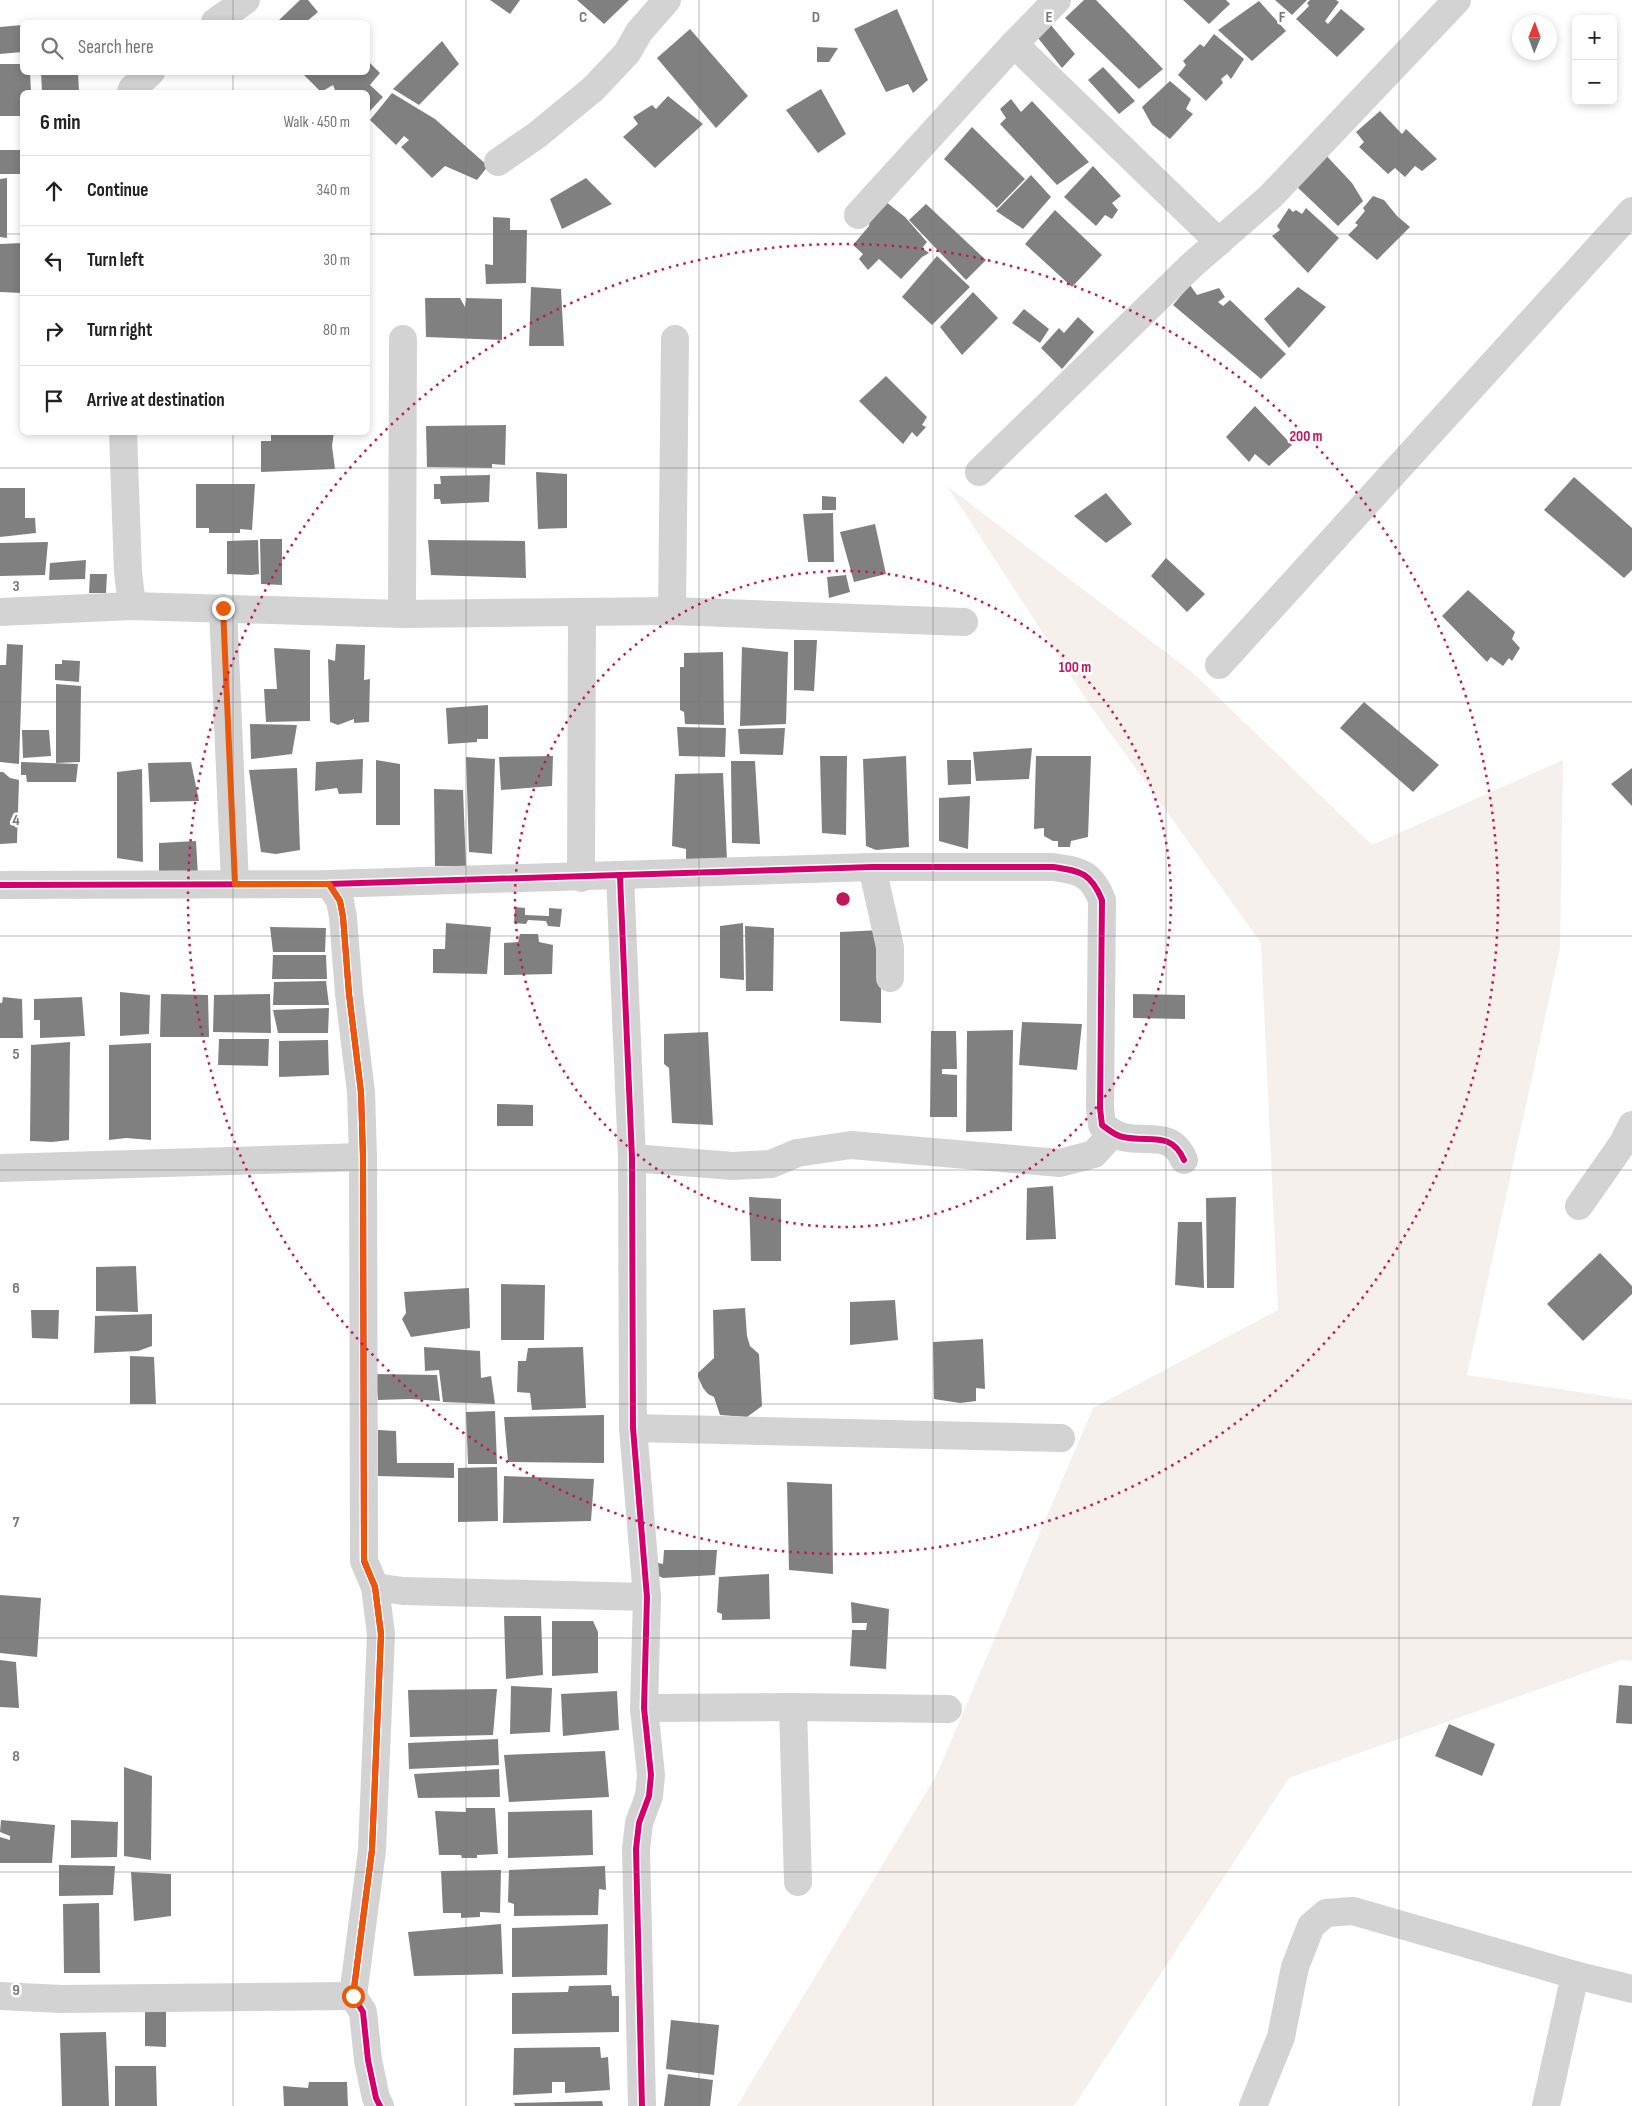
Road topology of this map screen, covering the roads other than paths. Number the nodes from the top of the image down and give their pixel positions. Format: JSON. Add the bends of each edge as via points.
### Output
{"nodes":[{"id":1,"x":246,"y":0,"type":"edge"},
{"id":2,"x":668,"y":0,"type":"edge"},
{"id":3,"x":1057,"y":0,"type":"edge"},
{"id":4,"x":1457,"y":0,"type":"edge"},
{"id":5,"x":218,"y":20,"type":"edge"},
{"id":6,"x":1014,"y":44,"type":"junction"},
{"id":7,"x":148,"y":75,"type":"edge"},
{"id":8,"x":131,"y":90,"type":"edge"},
{"id":9,"x":498,"y":162,"type":"dead end"},
{"id":10,"x":1632,"y":211,"type":"edge"},
{"id":11,"x":858,"y":216,"type":"dead end"},
{"id":12,"x":1218,"y":242,"type":"junction"},
{"id":13,"x":403,"y":339,"type":"dead end"},
{"id":14,"x":675,"y":339,"type":"dead end"},
{"id":15,"x":124,"y":435,"type":"edge"},
{"id":16,"x":979,"y":472,"type":"dead end"},
{"id":17,"x":132,"y":606,"type":"junction"},
{"id":18,"x":223,"y":608,"type":"junction"},
{"id":19,"x":672,"y":611,"type":"junction"},
{"id":20,"x":0,"y":612,"type":"edge"},
{"id":21,"x":582,"y":612,"type":"junction"},
{"id":22,"x":402,"y":614,"type":"junction"},
{"id":23,"x":964,"y":622,"type":"dead end"},
{"id":24,"x":1219,"y":665,"type":"dead end"},
{"id":25,"x":872,"y":867,"type":"junction"},
{"id":26,"x":620,"y":876,"type":"junction"},
{"id":27,"x":581,"y":878,"type":"junction"},
{"id":28,"x":235,"y":884,"type":"junction"},
{"id":29,"x":329,"y":884,"type":"junction"},
{"id":30,"x":0,"y":885,"type":"edge"},
{"id":31,"x":890,"y":978,"type":"dead end"},
{"id":32,"x":1632,"y":1125,"type":"edge"},
{"id":33,"x":1114,"y":1134,"type":"junction"},
{"id":34,"x":363,"y":1157,"type":"junction"},
{"id":35,"x":632,"y":1158,"type":"junction"},
{"id":36,"x":1184,"y":1160,"type":"dead end"},
{"id":37,"x":0,"y":1168,"type":"edge"},
{"id":38,"x":1579,"y":1206,"type":"dead end"},
{"id":39,"x":633,"y":1428,"type":"junction"},
{"id":40,"x":1061,"y":1438,"type":"dead end"},
{"id":41,"x":375,"y":1587,"type":"junction"},
{"id":42,"x":647,"y":1597,"type":"junction"},
{"id":43,"x":793,"y":1707,"type":"junction"},
{"id":44,"x":644,"y":1708,"type":"junction"},
{"id":45,"x":948,"y":1709,"type":"dead end"},
{"id":46,"x":798,"y":1882,"type":"dead end"},
{"id":47,"x":1575,"y":1975,"type":"junction"},
{"id":48,"x":1632,"y":1989,"type":"edge"},
{"id":49,"x":0,"y":1996,"type":"edge"},
{"id":50,"x":353,"y":1996,"type":"junction"},
{"id":51,"x":380,"y":2106,"type":"edge"},
{"id":52,"x":642,"y":2106,"type":"edge"},
{"id":53,"x":1253,"y":2106,"type":"edge"},
{"id":54,"x":1546,"y":2106,"type":"edge"}],
"edges":[{"from":1,"to":5,"type":"street"},
{"from":2,"to":9,"type":"street","via":[[639,32],[627,54],[593,90]]},
{"from":3,"to":6,"type":"street"},
{"from":4,"to":12,"type":"street","via":[[1270,196]]},
{"from":6,"to":11,"type":"street"},
{"from":6,"to":12,"type":"street"},
{"from":7,"to":8,"type":"street"},
{"from":10,"to":24,"type":"street"},
{"from":12,"to":16,"type":"street"},
{"from":13,"to":22,"type":"street"},
{"from":14,"to":19,"type":"street"},
{"from":15,"to":17,"type":"street"},
{"from":17,"to":18,"type":"street"},
{"from":17,"to":20,"type":"street"},
{"from":18,"to":22,"type":"street"},
{"from":18,"to":28,"type":"street"},
{"from":19,"to":21,"type":"street"},
{"from":19,"to":23,"type":"street"},
{"from":21,"to":22,"type":"street"},
{"from":21,"to":27,"type":"street"},
{"from":25,"to":26,"type":"street"},
{"from":25,"to":31,"type":"street","via":[[890,947]]},
{"from":25,"to":33,"type":"street","via":[[1053,866],[1076,870],[1095,882],[1102,900],[1100,1108],[1102,1125]]},
{"from":26,"to":27,"type":"street"},
{"from":26,"to":35,"type":"street"},
{"from":27,"to":29,"type":"street"},
{"from":28,"to":29,"type":"street"},
{"from":28,"to":30,"type":"street"},
{"from":29,"to":34,"type":"street","via":[[340,901],[343,917],[361,1092]]},
{"from":32,"to":38,"type":"street"},
{"from":33,"to":35,"type":"street","via":[[1094,1154],[1060,1163],[851,1145],[797,1153],[771,1164],[733,1166]]},
{"from":33,"to":36,"type":"street","via":[[1169,1141],[1179,1148]]},
{"from":34,"to":37,"type":"street"},
{"from":34,"to":41,"type":"street","via":[[364,1560]]},
{"from":35,"to":39,"type":"street"},
{"from":39,"to":40,"type":"street"},
{"from":39,"to":42,"type":"street"},
{"from":41,"to":42,"type":"street","via":[[403,1591]]},
{"from":41,"to":50,"type":"street","via":[[381,1634],[372,1850]]},
{"from":42,"to":44,"type":"street"},
{"from":43,"to":44,"type":"street"},
{"from":43,"to":45,"type":"street"},
{"from":43,"to":46,"type":"street"},
{"from":44,"to":52,"type":"street","via":[[651,1775],[636,1849]]},
{"from":47,"to":48,"type":"street"},
{"from":47,"to":53,"type":"street","via":[[1353,1911],[1326,1913],[1311,1926],[1295,1967],[1281,2037]]},
{"from":47,"to":54,"type":"street"},
{"from":49,"to":50,"type":"street","via":[[62,1999]]},
{"from":50,"to":51,"type":"street","via":[[364,2012],[368,2060]]}]}
